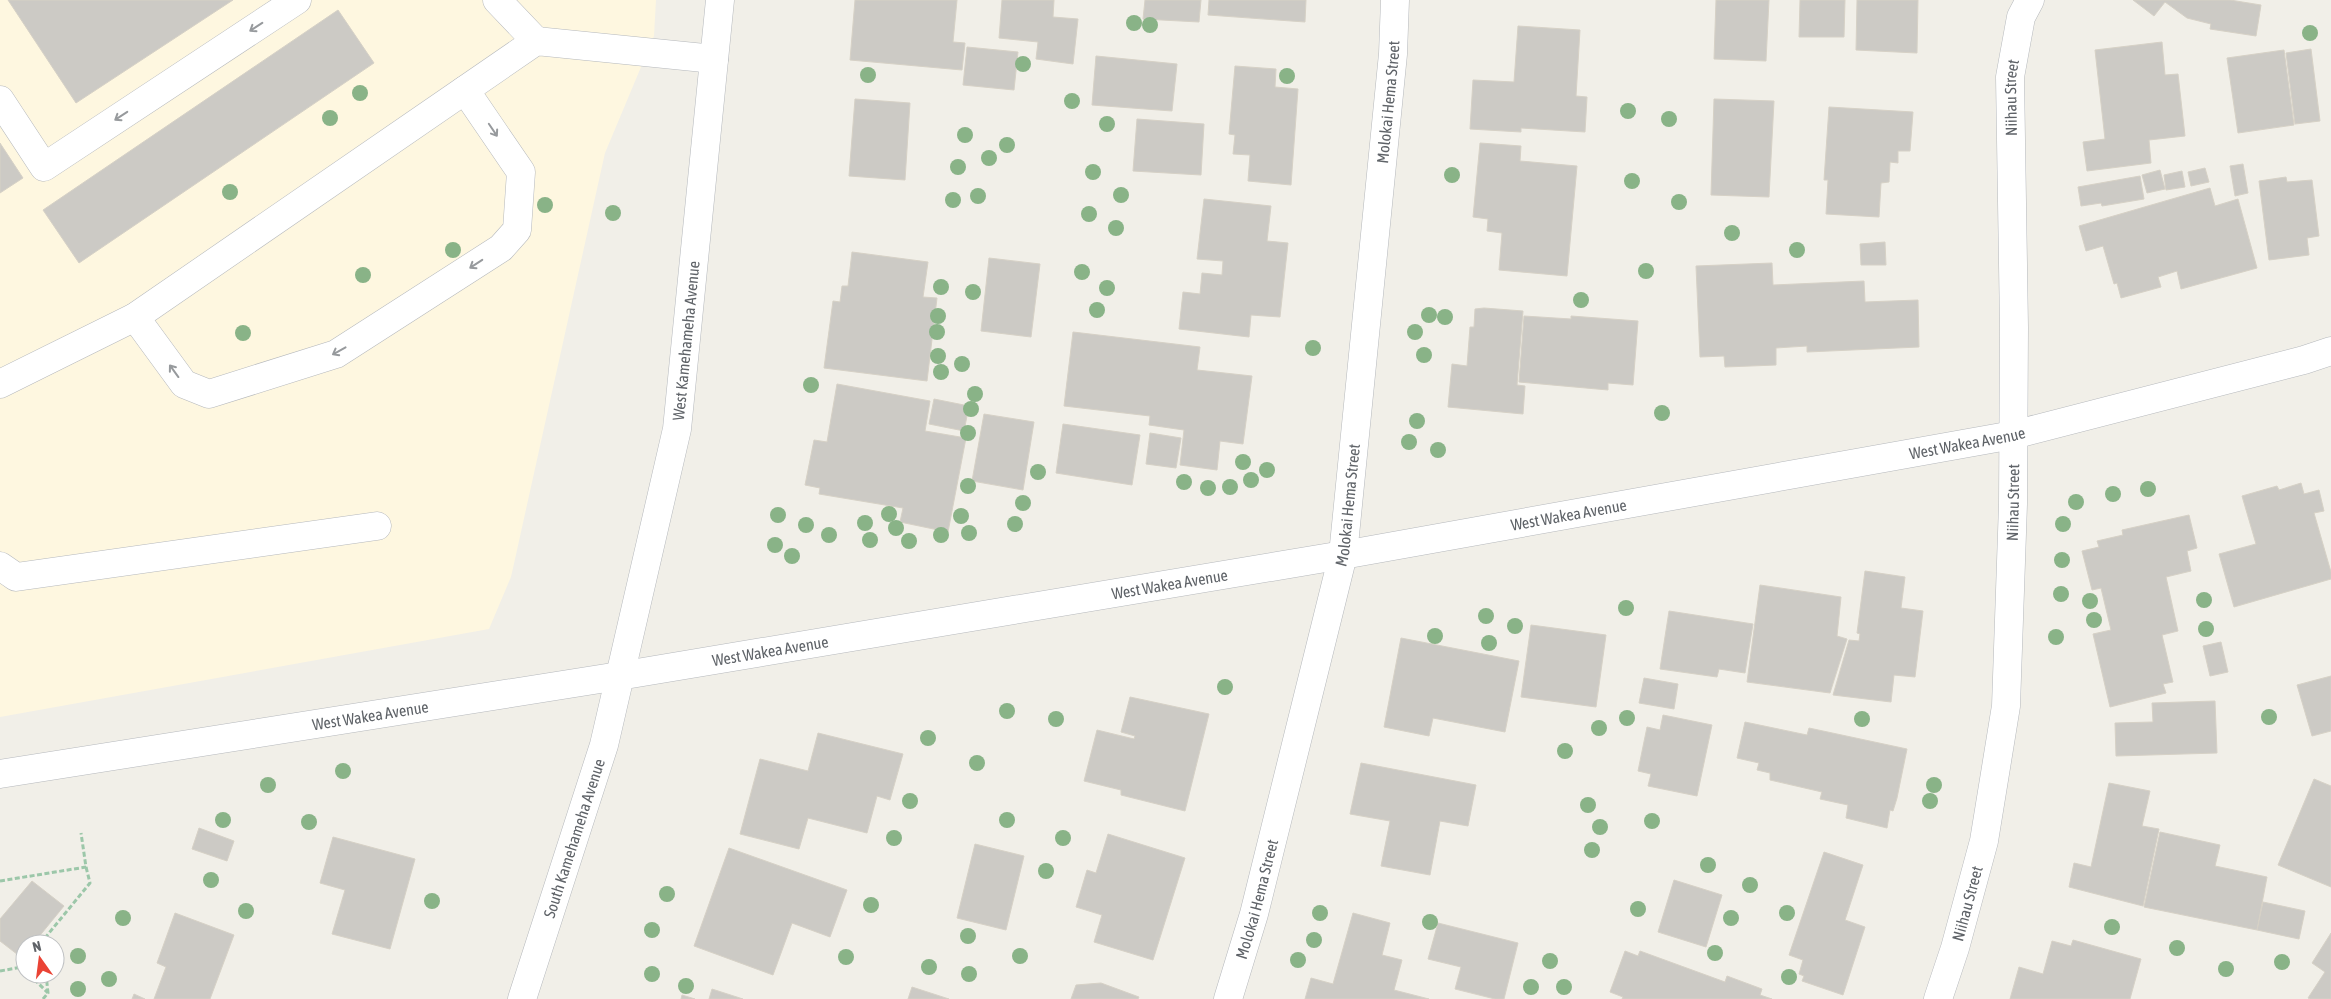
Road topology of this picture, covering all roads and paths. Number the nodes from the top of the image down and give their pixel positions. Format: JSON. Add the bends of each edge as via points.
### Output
{"nodes":[{"id":1,"x":297,"y":0,"type":"edge"},
{"id":2,"x":497,"y":0,"type":"edge"},
{"id":3,"x":720,"y":0,"type":"edge"},
{"id":4,"x":1395,"y":0,"type":"edge"},
{"id":5,"x":2030,"y":0,"type":"edge"},
{"id":6,"x":536,"y":41,"type":"junction"},
{"id":7,"x":714,"y":59,"type":"junction"},
{"id":8,"x":465,"y":90,"type":"junction"},
{"id":9,"x":0,"y":100,"type":"edge"},
{"id":10,"x":135,"y":317,"type":"junction"},
{"id":11,"x":2331,"y":351,"type":"edge"},
{"id":12,"x":0,"y":384,"type":"edge"},
{"id":13,"x":2013,"y":435,"type":"junction"},
{"id":14,"x":377,"y":526,"type":"dead end"},
{"id":15,"x":1343,"y":555,"type":"junction"},
{"id":16,"x":0,"y":566,"type":"edge"},
{"id":17,"x":619,"y":676,"type":"junction"},
{"id":18,"x":0,"y":774,"type":"edge"},
{"id":19,"x":81,"y":833,"type":"dead end"},
{"id":20,"x":86,"y":867,"type":"junction"},
{"id":21,"x":0,"y":881,"type":"edge"},
{"id":22,"x":49,"y":934,"type":"edge"},
{"id":23,"x":15,"y":969,"type":"edge"},
{"id":24,"x":0,"y":971,"type":"edge"},
{"id":25,"x":39,"y":984,"type":"edge"},
{"id":26,"x":47,"y":984,"type":"edge"},
{"id":27,"x":48,"y":993,"type":"junction"},
{"id":28,"x":43,"y":999,"type":"edge"},
{"id":29,"x":522,"y":999,"type":"edge"},
{"id":30,"x":1228,"y":999,"type":"edge"},
{"id":31,"x":1938,"y":999,"type":"edge"}],
"edges":[{"from":1,"to":9,"type":"street","one_way":true,"via":[[44,167]]},
{"from":2,"to":6,"type":"street"},
{"from":3,"to":7,"type":"street","name":"West Kamehameha Avenue"},
{"from":4,"to":15,"type":"street","name":"Molokai Hema Street","via":[[1393,54]]},
{"from":5,"to":13,"type":"street","name":"Niihau Street","via":[[2021,18],[2010,76]]},
{"from":6,"to":7,"type":"street"},
{"from":6,"to":8,"type":"street"},
{"from":7,"to":17,"type":"street","name":"West Kamehameha Avenue","via":[[677,428]]},
{"from":8,"to":10,"type":"street"},
{"from":8,"to":10,"type":"street","one_way":true,"via":[[521,172],[517,230],[500,248],[336,354],[209,394],[184,384]]},
{"from":10,"to":12,"type":"street"},
{"from":11,"to":13,"type":"street","name":"West Wakea Avenue"},
{"from":13,"to":15,"type":"street","name":"West Wakea Avenue"},
{"from":13,"to":31,"type":"street","name":"Niihau Street","via":[[2006,706],[1984,841]]},
{"from":14,"to":16,"type":"street","via":[[16,576]]},
{"from":15,"to":17,"type":"street","name":"West Wakea Avenue"},
{"from":15,"to":30,"type":"street","name":"Molokai Hema Street","via":[[1256,904]]},
{"from":17,"to":18,"type":"street","name":"West Wakea Avenue"},
{"from":17,"to":29,"type":"street","name":"South Kamehameha Avenue","via":[[604,745]]},
{"from":19,"to":20,"type":"path"},
{"from":20,"to":21,"type":"path"},
{"from":20,"to":22,"type":"path","via":[[90,883]]},
{"from":23,"to":24,"type":"path"},
{"from":25,"to":27,"type":"path"},
{"from":26,"to":27,"type":"path"},
{"from":27,"to":28,"type":"path"}]}
